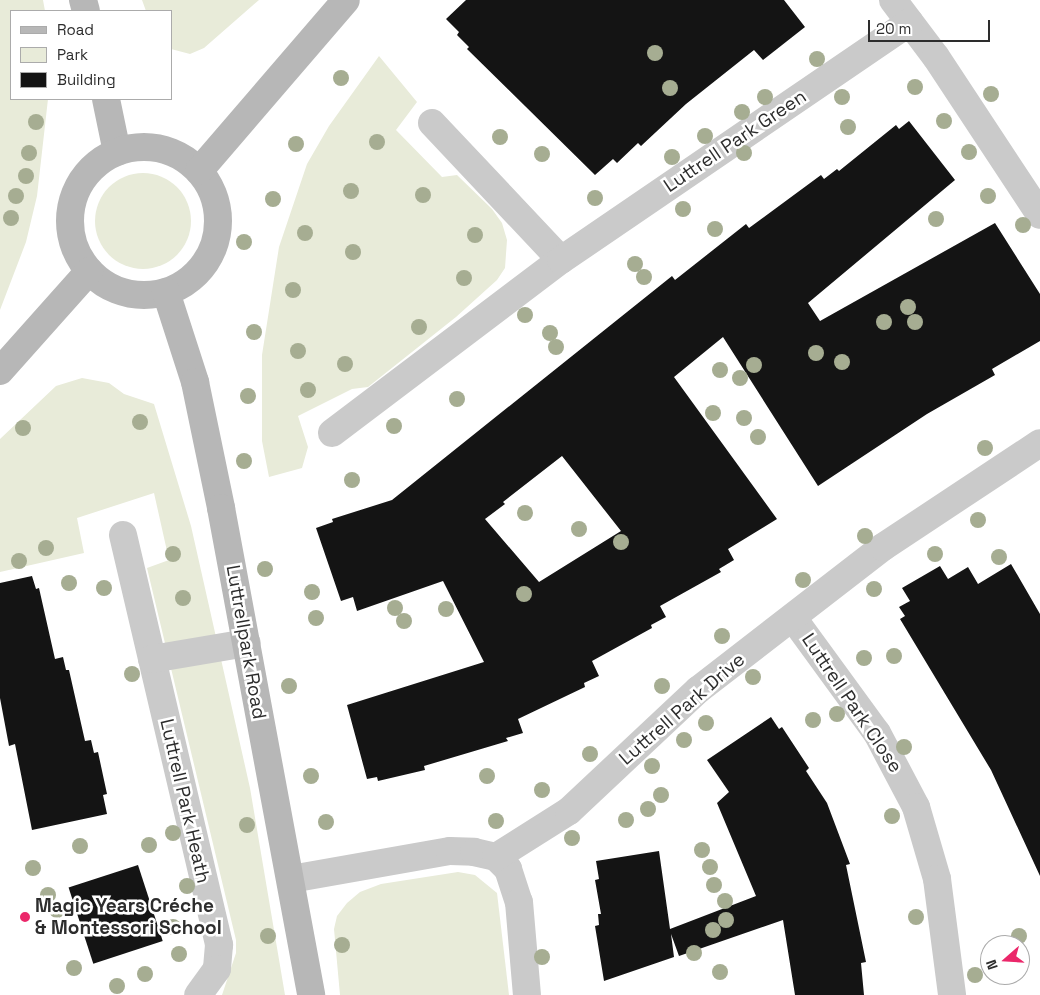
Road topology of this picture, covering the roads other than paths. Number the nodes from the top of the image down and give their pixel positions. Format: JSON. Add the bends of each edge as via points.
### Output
{"nodes":[{"id":1,"x":346,"y":0,"type":"edge"},
{"id":2,"x":893,"y":0,"type":"edge"},
{"id":3,"x":910,"y":22,"type":"junction"},
{"id":4,"x":106,"y":100,"type":"edge"},
{"id":5,"x":432,"y":122,"type":"dead end"},
{"id":6,"x":117,"y":152,"type":"junction"},
{"id":7,"x":199,"y":171,"type":"junction"},
{"id":8,"x":1040,"y":215,"type":"edge"},
{"id":9,"x":561,"y":260,"type":"junction"},
{"id":10,"x":89,"y":271,"type":"junction"},
{"id":11,"x":166,"y":292,"type":"junction"},
{"id":12,"x":0,"y":372,"type":"edge"},
{"id":13,"x":332,"y":433,"type":"dead end"},
{"id":14,"x":1040,"y":443,"type":"edge"},
{"id":15,"x":122,"y":535,"type":"dead end"},
{"id":16,"x":793,"y":618,"type":"junction"},
{"id":17,"x":247,"y":642,"type":"junction"},
{"id":18,"x":152,"y":659,"type":"junction"},
{"id":19,"x":496,"y":857,"type":"junction"},
{"id":20,"x":291,"y":879,"type":"junction"},
{"id":21,"x":198,"y":995,"type":"edge"},
{"id":22,"x":311,"y":995,"type":"edge"},
{"id":23,"x":527,"y":995,"type":"edge"},
{"id":24,"x":952,"y":995,"type":"edge"}],
"edges":[{"from":1,"to":7,"type":"street"},
{"from":2,"to":3,"type":"street"},
{"from":3,"to":8,"type":"street"},
{"from":3,"to":9,"type":"street","name":"Luttrell Park Green"},
{"from":4,"to":6,"type":"street"},
{"from":5,"to":9,"type":"street"},
{"from":6,"to":7,"type":"street","via":[[139,147],[161,149],[181,157]]},
{"from":6,"to":10,"type":"street","via":[[97,164],[81,182],[72,204],[72,235],[76,251]]},
{"from":7,"to":11,"type":"street","via":[[212,192],[218,212],[217,232],[211,252],[200,270],[185,283]]},
{"from":9,"to":13,"type":"street","name":"Luttrell Park Green"},
{"from":10,"to":11,"type":"street","via":[[124,293],[145,296]]},
{"from":10,"to":12,"type":"street"},
{"from":11,"to":17,"type":"street","name":"Luttrellpark Road","via":[[195,382]]},
{"from":14,"to":16,"type":"street","name":"Luttrell Park Drive","via":[[883,547]]},
{"from":15,"to":18,"type":"street","name":"Luttrell Park Heath"},
{"from":16,"to":19,"type":"street","name":"Luttrell Park Drive","via":[[698,690],[569,811]]},
{"from":16,"to":24,"type":"street","name":"Luttrell Park Close","via":[[877,733],[916,807],[937,879]]},
{"from":17,"to":18,"type":"street"},
{"from":17,"to":20,"type":"street","name":"Luttrellpark Road"},
{"from":18,"to":21,"type":"street","name":"Luttrell Park Heath","via":[[219,945],[218,969]]},
{"from":19,"to":20,"type":"street","via":[[450,851]]},
{"from":19,"to":23,"type":"street","via":[[508,869],[519,902]]},
{"from":20,"to":22,"type":"street","name":"Luttrellpark Road"}]}
